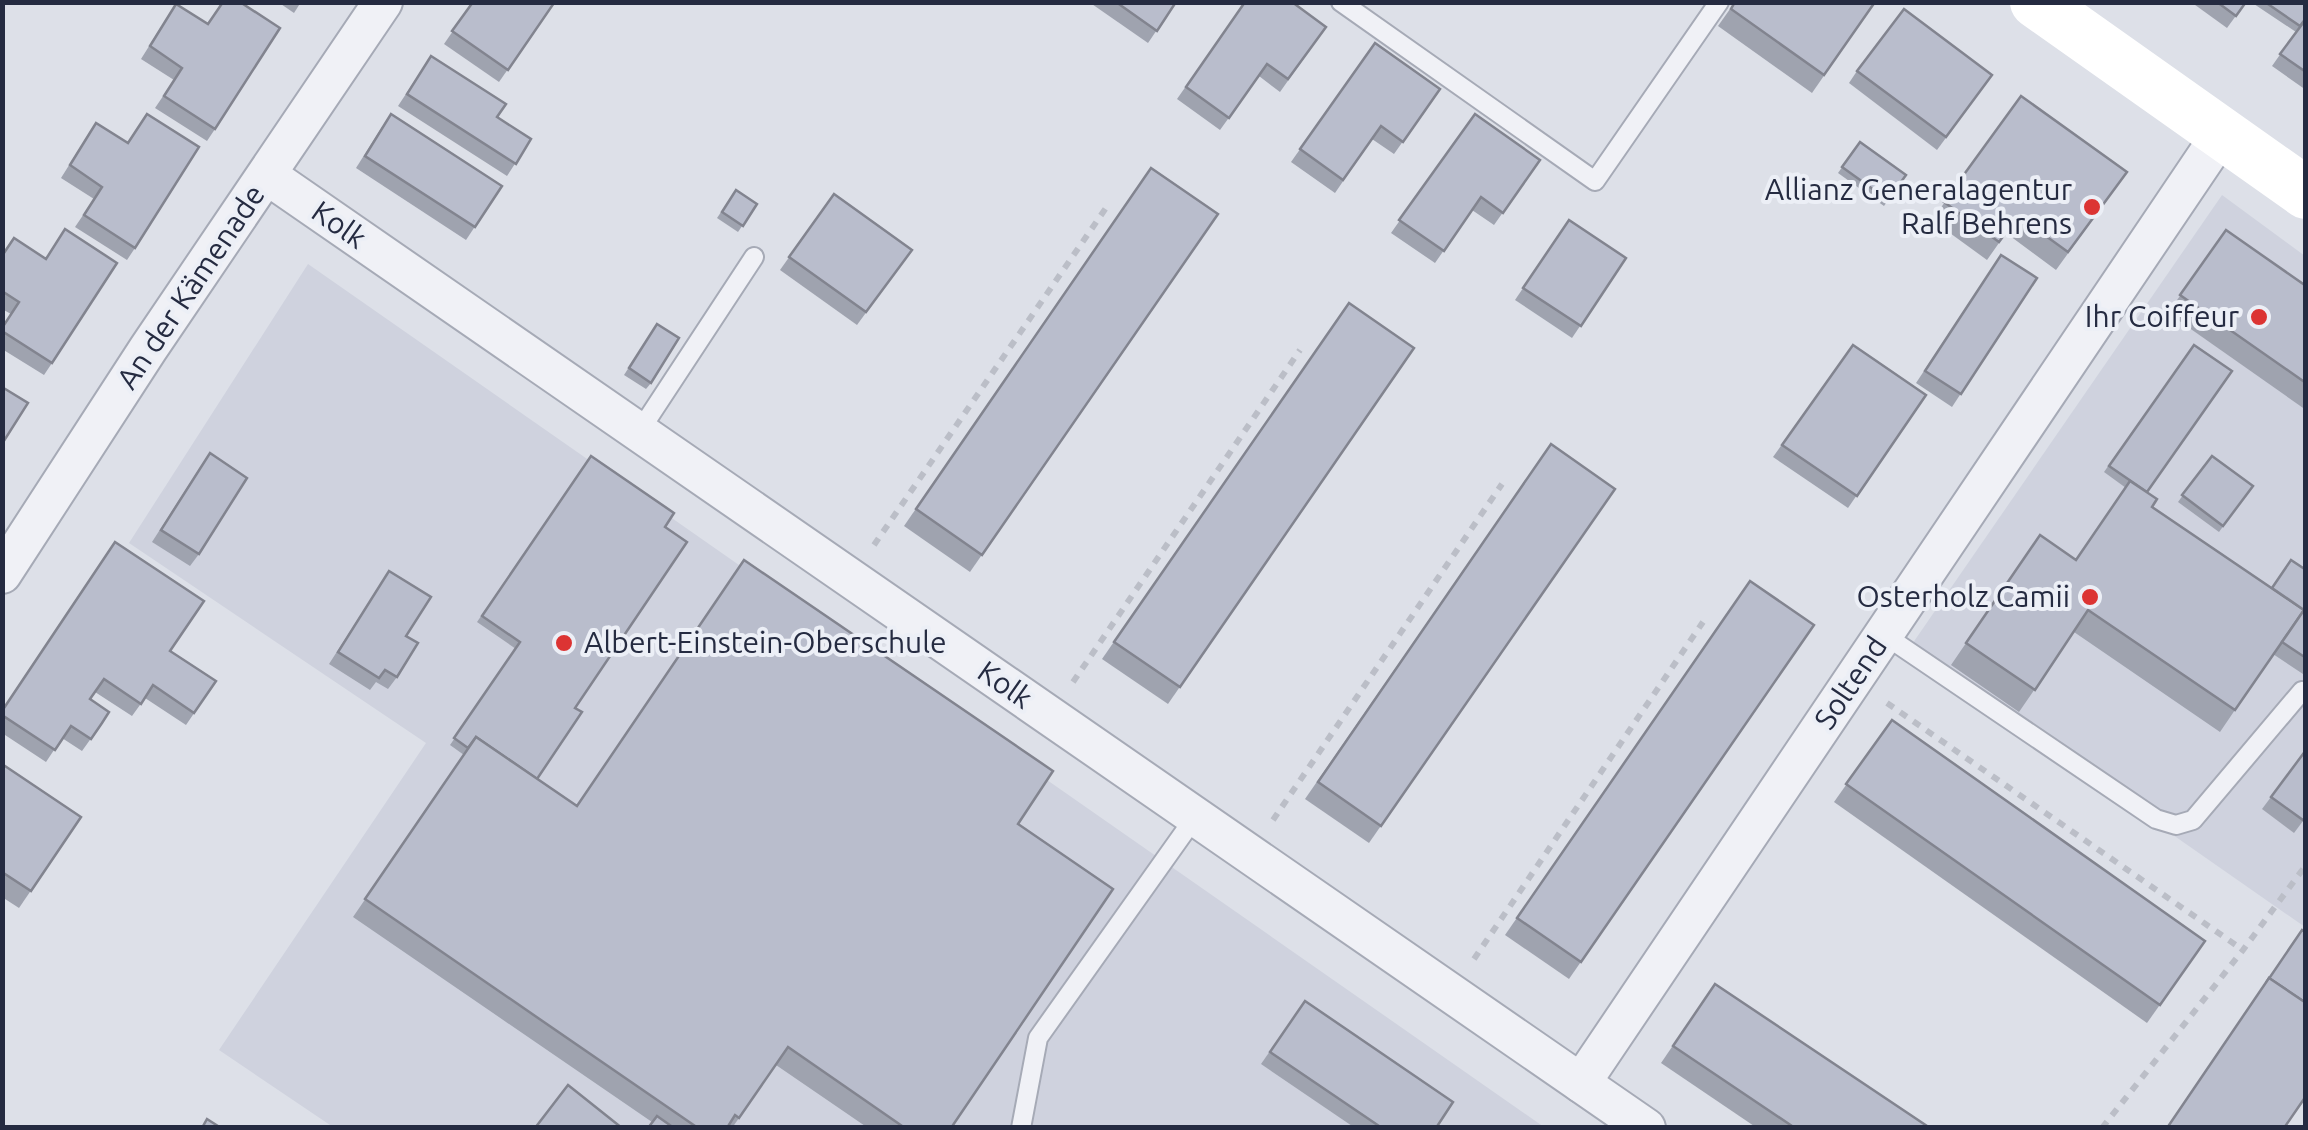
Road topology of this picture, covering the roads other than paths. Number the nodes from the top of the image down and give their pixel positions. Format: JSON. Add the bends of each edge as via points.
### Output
{"nodes":[{"id":1,"x":382,"y":2,"type":"edge"},
{"id":2,"x":1341,"y":2,"type":"edge"},
{"id":3,"x":1719,"y":2,"type":"edge"},
{"id":4,"x":2036,"y":2,"type":"edge"},
{"id":5,"x":2222,"y":133,"type":"junction"},
{"id":6,"x":267,"y":175,"type":"junction"},
{"id":7,"x":2306,"y":193,"type":"edge"},
{"id":8,"x":754,"y":257,"type":"dead end"},
{"id":9,"x":639,"y":432,"type":"junction"},
{"id":10,"x":2,"y":574,"type":"edge"},
{"id":11,"x":1884,"y":634,"type":"junction"},
{"id":12,"x":2302,"y":691,"type":"dead end"},
{"id":13,"x":1196,"y":817,"type":"junction"},
{"id":14,"x":1581,"y":1083,"type":"junction"},
{"id":15,"x":1022,"y":1128,"type":"edge"},
{"id":16,"x":1646,"y":1128,"type":"edge"}],
"edges":[{"from":1,"to":6,"type":"street","name":"An der Kämenade"},
{"from":2,"to":3,"type":"lane","via":[[1596,181]]},
{"from":4,"to":5,"type":"main road"},
{"from":5,"to":7,"type":"main road"},
{"from":5,"to":11,"type":"street","name":"Soltend"},
{"from":6,"to":9,"type":"street","name":"Kolk"},
{"from":6,"to":10,"type":"street","name":"An der Kämenade"},
{"from":8,"to":9,"type":"lane"},
{"from":9,"to":13,"type":"street","name":"Kolk"},
{"from":11,"to":12,"type":"lane","via":[[2156,819],[2176,824],[2193,820]]},
{"from":11,"to":14,"type":"street","name":"Soltend"},
{"from":13,"to":14,"type":"street","name":"Kolk"},
{"from":13,"to":15,"type":"lane","via":[[1038,1038]]},
{"from":14,"to":16,"type":"street","name":"Kolk"}]}
